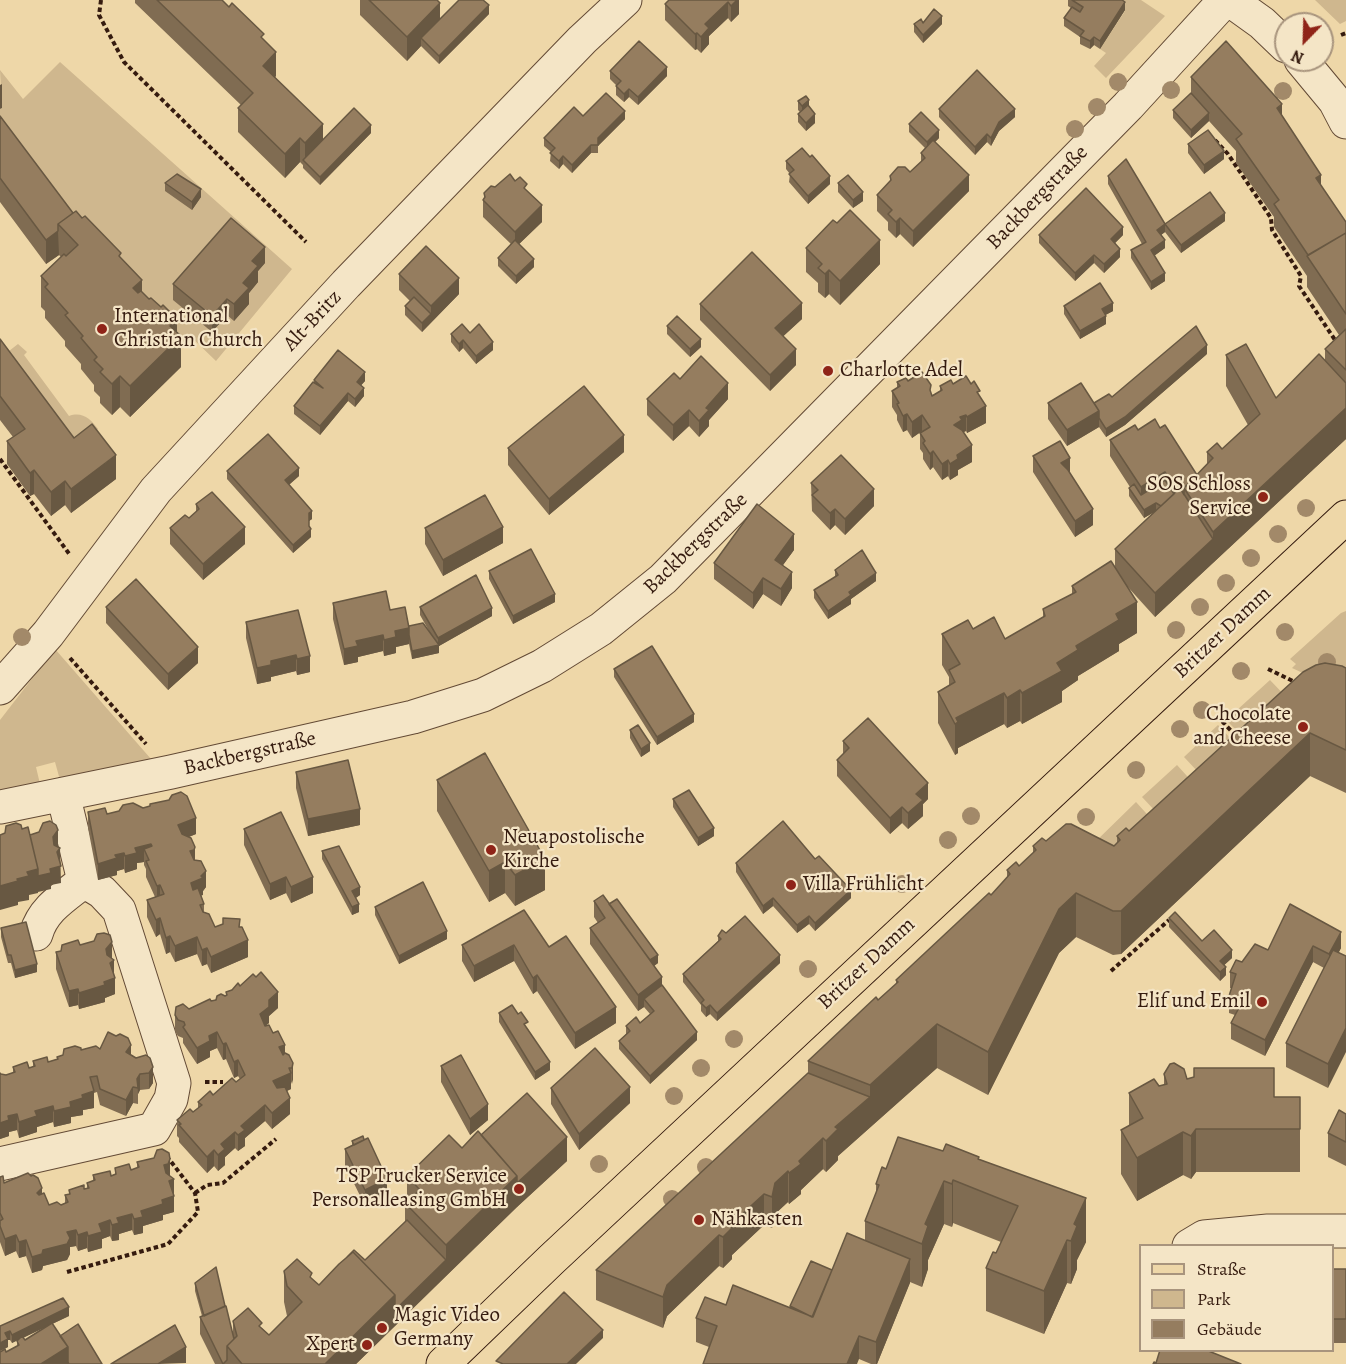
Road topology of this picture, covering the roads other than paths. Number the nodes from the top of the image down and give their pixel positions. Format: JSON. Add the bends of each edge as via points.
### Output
{"nodes":[{"id":1,"x":625,"y":0,"type":"edge"},
{"id":2,"x":1225,"y":0,"type":"edge"},
{"id":3,"x":1230,"y":0,"type":"edge"},
{"id":4,"x":1274,"y":34,"type":"edge"},
{"id":5,"x":1311,"y":72,"type":"edge"},
{"id":6,"x":1346,"y":122,"type":"edge"},
{"id":7,"x":1338,"y":535,"type":"edge"},
{"id":8,"x":0,"y":688,"type":"edge"},
{"id":9,"x":63,"y":794,"type":"junction"},
{"id":10,"x":0,"y":807,"type":"edge"},
{"id":11,"x":84,"y":881,"type":"junction"},
{"id":12,"x":36,"y":934,"type":"dead end"},
{"id":13,"x":0,"y":1164,"type":"edge"},
{"id":14,"x":1346,"y":1231,"type":"edge"},
{"id":15,"x":1191,"y":1244,"type":"edge"},
{"id":16,"x":443,"y":1364,"type":"edge"}],
"edges":[{"from":1,"to":8,"type":"street","name":"Alt-Britz","via":[[331,301],[156,490],[48,634]]},
{"from":2,"to":9,"type":"street","name":"Backbergstraße","via":[[1128,106],[663,579],[601,629],[542,666],[483,695],[413,717]]},
{"from":3,"to":4,"type":"street"},
{"from":5,"to":6,"type":"street","via":[[1335,101]]},
{"from":7,"to":16,"type":"main road","name":"Britzer Damm","via":[[550,1260]]},
{"from":9,"to":10,"type":"street","name":"Backbergstraße"},
{"from":9,"to":11,"type":"street"},
{"from":11,"to":12,"type":"street","via":[[48,912]]},
{"from":11,"to":13,"type":"street","via":[[102,892],[119,910],[174,1083],[171,1100],[154,1129]]},
{"from":14,"to":15,"type":"street","via":[[1268,1231],[1204,1237]]}]}
